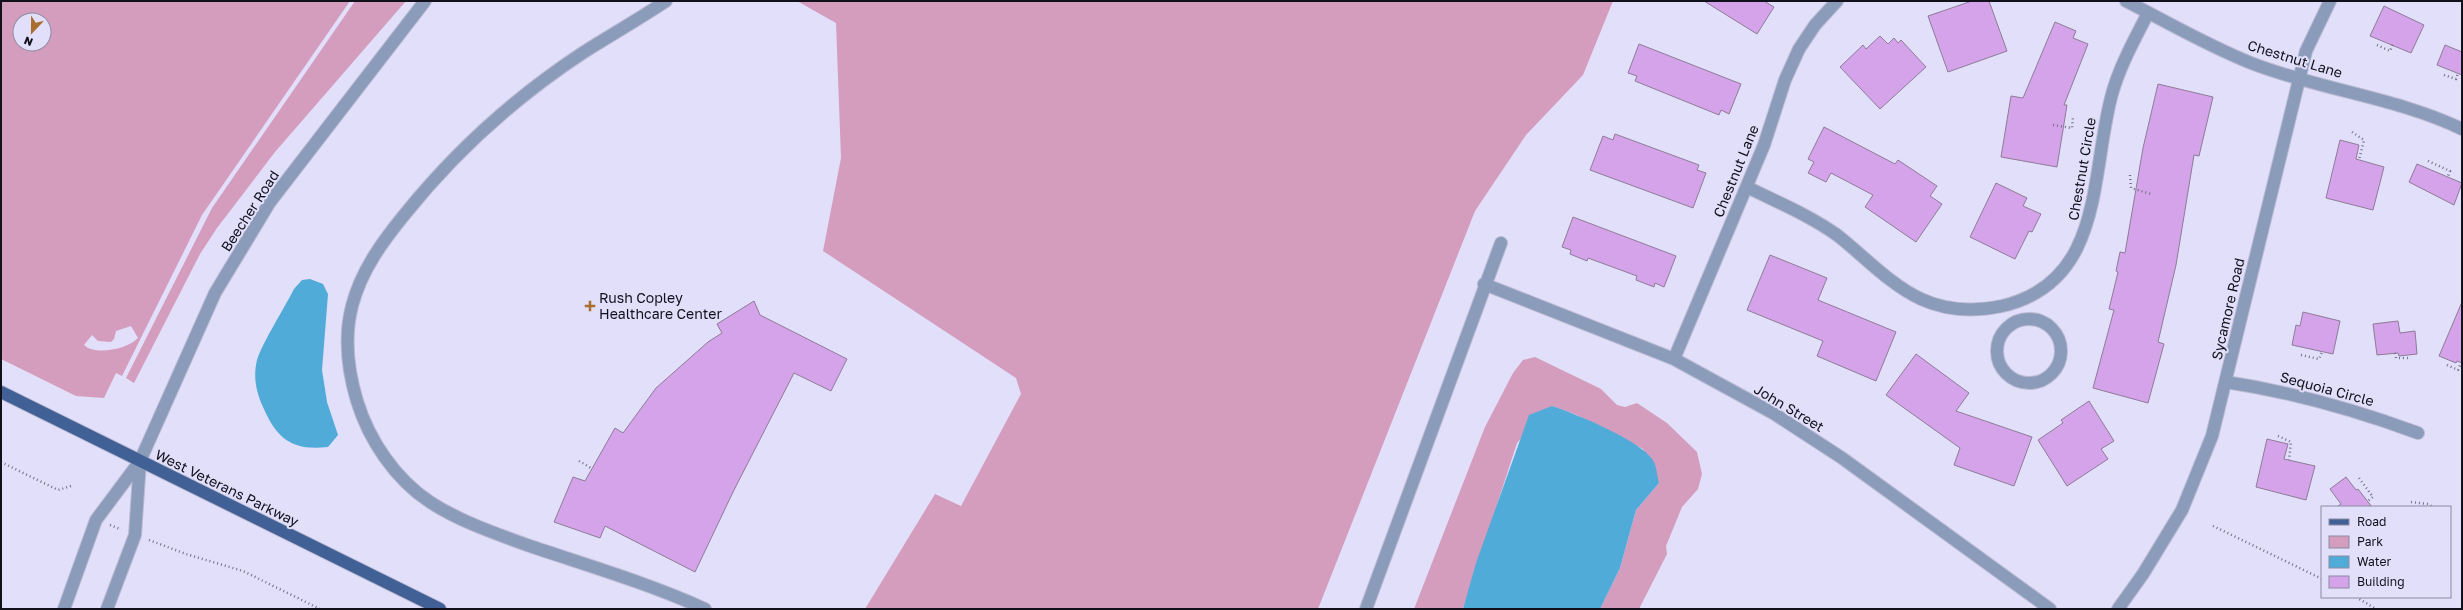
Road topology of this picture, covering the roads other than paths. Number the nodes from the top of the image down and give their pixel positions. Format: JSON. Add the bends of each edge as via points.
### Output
{"nodes":[{"id":1,"x":425,"y":1,"type":"edge"},
{"id":2,"x":666,"y":1,"type":"edge"},
{"id":3,"x":1837,"y":1,"type":"edge"},
{"id":4,"x":2126,"y":1,"type":"edge"},
{"id":5,"x":2330,"y":1,"type":"edge"},
{"id":6,"x":2148,"y":13,"type":"junction"},
{"id":7,"x":2299,"y":78,"type":"junction"},
{"id":8,"x":2462,"y":129,"type":"edge"},
{"id":9,"x":1746,"y":187,"type":"junction"},
{"id":10,"x":1501,"y":243,"type":"dead end"},
{"id":11,"x":1484,"y":284,"type":"junction"},
{"id":12,"x":2011,"y":304,"type":"junction"},
{"id":13,"x":2017,"y":321,"type":"junction"},
{"id":14,"x":1674,"y":359,"type":"junction"},
{"id":15,"x":2226,"y":382,"type":"junction"},
{"id":16,"x":1,"y":392,"type":"edge"},
{"id":17,"x":2418,"y":433,"type":"dead end"},
{"id":18,"x":140,"y":461,"type":"junction"},
{"id":19,"x":64,"y":609,"type":"edge"},
{"id":20,"x":108,"y":609,"type":"edge"},
{"id":21,"x":440,"y":609,"type":"edge"},
{"id":22,"x":705,"y":609,"type":"edge"},
{"id":23,"x":1366,"y":609,"type":"edge"},
{"id":24,"x":2050,"y":609,"type":"edge"},
{"id":25,"x":2118,"y":609,"type":"edge"}],
"edges":[{"from":1,"to":18,"type":"street","name":"Beecher Road","via":[[270,202],[216,293]]},
{"from":2,"to":22,"type":"street","via":[[583,53],[530,93],[478,135],[425,189],[380,246],[362,277],[352,306],[348,334],[348,363],[362,415],[373,438],[392,467],[406,483],[428,501],[480,528]]},
{"from":3,"to":9,"type":"street","name":"Chestnut Lane","via":[[1815,25],[1799,49]]},
{"from":4,"to":6,"type":"street","name":"Chestnut Lane"},
{"from":5,"to":7,"type":"street","name":"Sycamore Road","via":[[2306,51]]},
{"from":6,"to":7,"type":"street","name":"Chestnut Lane","via":[[2251,63]]},
{"from":6,"to":12,"type":"street","name":"Chestnut Circle","via":[[2124,61],[2112,95],[2091,210],[2081,241],[2070,260],[2049,283]]},
{"from":7,"to":8,"type":"street","name":"Chestnut Lane","via":[[2385,100]]},
{"from":7,"to":15,"type":"street","name":"Sycamore Road"},
{"from":9,"to":12,"type":"street","name":"Chestnut Circle","via":[[1816,220],[1895,283],[1919,298],[1962,311]]},
{"from":9,"to":14,"type":"street","name":"Chestnut Lane"},
{"from":10,"to":11,"type":"street"},
{"from":11,"to":14,"type":"street","name":"John Street"},
{"from":11,"to":23,"type":"street"},
{"from":12,"to":13,"type":"street"},
{"from":13,"to":13,"type":"street","via":[[2007,326],[2000,335],[1997,346],[1999,364],[2006,374],[2020,382],[2032,384],[2044,380],[2052,374],[2062,356],[2058,334],[2045,322],[2034,318]]},
{"from":14,"to":24,"type":"street","name":"John Street","via":[[1773,413],[1842,458]]},
{"from":15,"to":17,"type":"street","name":"Sequoia Circle","via":[[2260,387],[2364,412]]},
{"from":15,"to":25,"type":"street","name":"Sycamore Road","via":[[2212,436],[2182,510]]},
{"from":16,"to":18,"type":"main road","name":"West Veterans Parkway"},
{"from":18,"to":19,"type":"street","name":"Beecher Road","via":[[96,520]]},
{"from":18,"to":20,"type":"street","name":"Beecher Road","via":[[135,535]]},
{"from":18,"to":21,"type":"main road","name":"West Veterans Parkway"}]}
